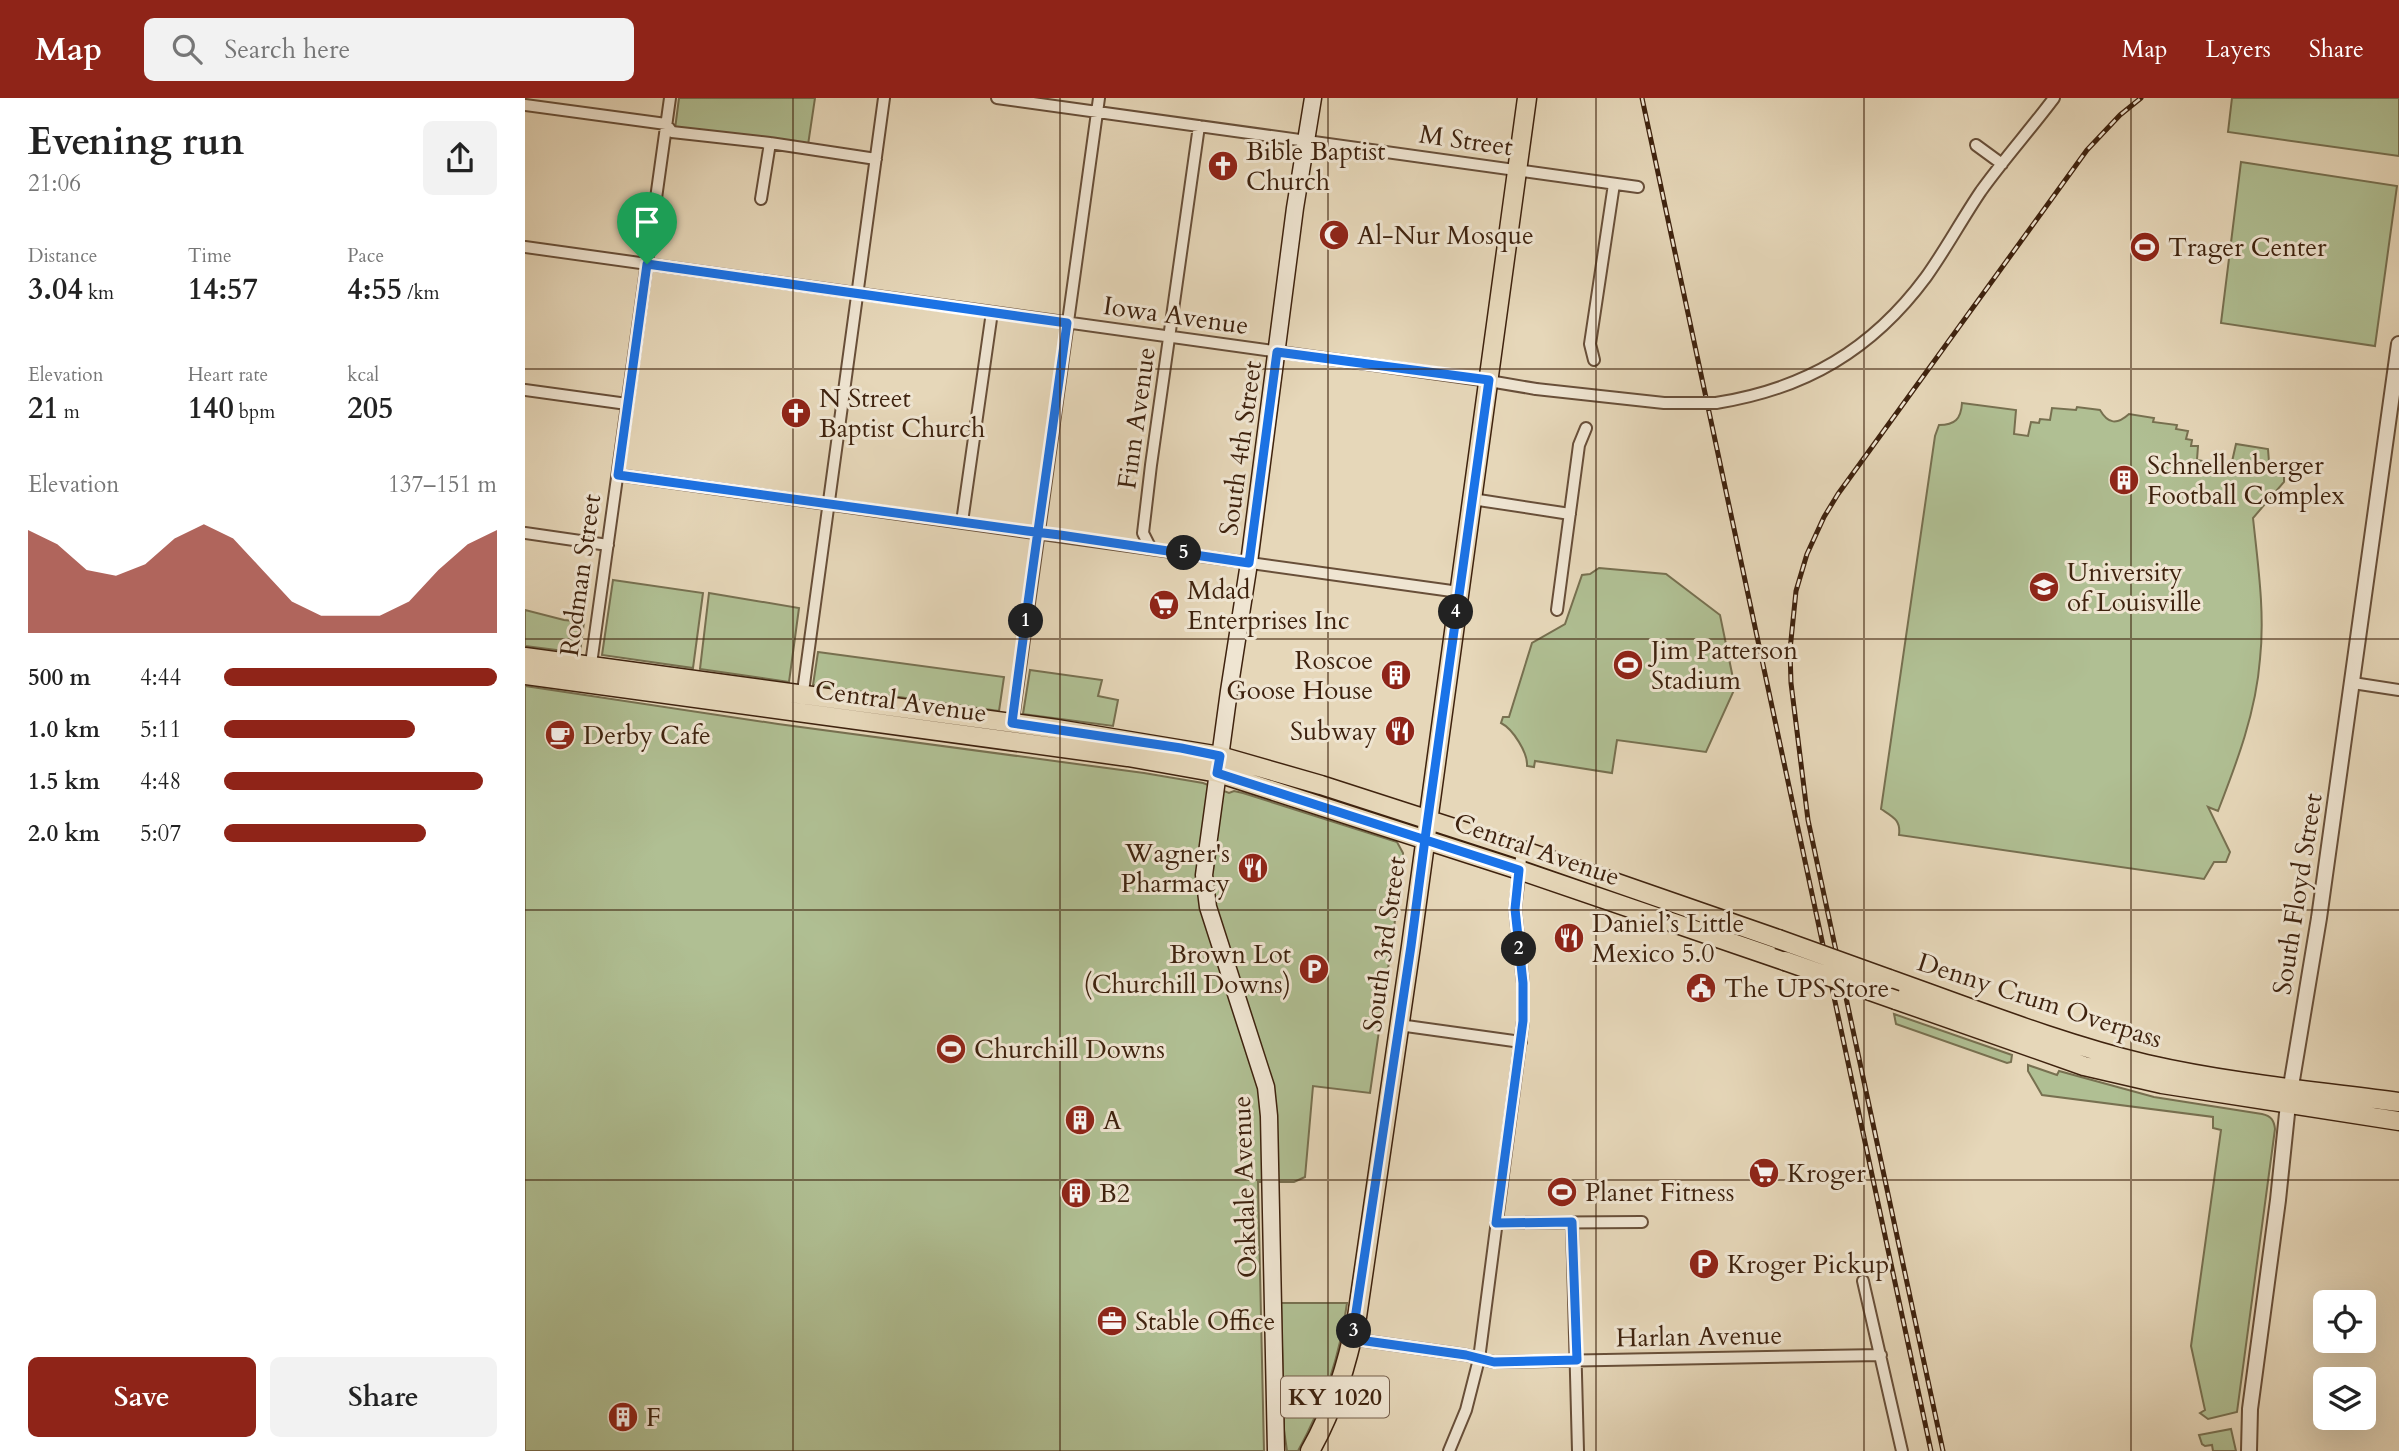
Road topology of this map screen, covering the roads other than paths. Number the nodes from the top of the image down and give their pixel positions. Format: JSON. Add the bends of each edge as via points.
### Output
{"nodes":[{"id":1,"x":670,"y":98,"type":"edge"},
{"id":2,"x":884,"y":98,"type":"edge"},
{"id":3,"x":997,"y":98,"type":"edge"},
{"id":4,"x":1099,"y":98,"type":"edge"},
{"id":5,"x":1313,"y":98,"type":"edge"},
{"id":6,"x":1527,"y":98,"type":"edge"},
{"id":7,"x":2054,"y":98,"type":"edge"},
{"id":8,"x":525,"y":104,"type":"edge"},
{"id":9,"x":1097,"y":112,"type":"junction"},
{"id":10,"x":666,"y":124,"type":"junction"},
{"id":11,"x":1199,"y":126,"type":"junction"},
{"id":12,"x":1307,"y":141,"type":"junction"},
{"id":13,"x":770,"y":143,"type":"junction"},
{"id":14,"x":1976,"y":145,"type":"dead end"},
{"id":15,"x":876,"y":159,"type":"junction"},
{"id":16,"x":2002,"y":164,"type":"junction"},
{"id":17,"x":1517,"y":170,"type":"junction"},
{"id":18,"x":1614,"y":184,"type":"junction"},
{"id":19,"x":1638,"y":187,"type":"dead end"},
{"id":20,"x":761,"y":199,"type":"dead end"},
{"id":21,"x":525,"y":247,"type":"edge"},
{"id":22,"x":647,"y":264,"type":"junction"},
{"id":23,"x":858,"y":293,"type":"junction"},
{"id":24,"x":992,"y":312,"type":"junction"},
{"id":25,"x":1067,"y":323,"type":"junction"},
{"id":26,"x":1170,"y":336,"type":"junction"},
{"id":27,"x":2399,"y":344,"type":"edge"},
{"id":28,"x":1277,"y":352,"type":"junction"},
{"id":29,"x":1594,"y":360,"type":"dead end"},
{"id":30,"x":1489,"y":380,"type":"junction"},
{"id":31,"x":525,"y":390,"type":"edge"},
{"id":32,"x":627,"y":404,"type":"junction"},
{"id":33,"x":1586,"y":428,"type":"dead end"},
{"id":34,"x":618,"y":475,"type":"junction"},
{"id":35,"x":1472,"y":499,"type":"junction"},
{"id":36,"x":828,"y":504,"type":"junction"},
{"id":37,"x":1570,"y":514,"type":"junction"},
{"id":38,"x":962,"y":522,"type":"junction"},
{"id":39,"x":525,"y":533,"type":"edge"},
{"id":40,"x":1039,"y":533,"type":"junction"},
{"id":41,"x":608,"y":545,"type":"junction"},
{"id":42,"x":1151,"y":549,"type":"junction"},
{"id":43,"x":1249,"y":563,"type":"junction"},
{"id":44,"x":1459,"y":592,"type":"junction"},
{"id":45,"x":1557,"y":610,"type":"dead end"},
{"id":46,"x":525,"y":657,"type":"edge"},
{"id":47,"x":591,"y":665,"type":"junction"},
{"id":48,"x":525,"y":675,"type":"edge"},
{"id":49,"x":2353,"y":683,"type":"junction"},
{"id":50,"x":587,"y":684,"type":"junction"},
{"id":51,"x":2399,"y":690,"type":"edge"},
{"id":52,"x":802,"y":694,"type":"junction"},
{"id":53,"x":800,"y":713,"type":"junction"},
{"id":54,"x":1012,"y":723,"type":"junction"},
{"id":55,"x":1009,"y":743,"type":"junction"},
{"id":56,"x":1219,"y":764,"type":"junction"},
{"id":57,"x":1428,"y":820,"type":"junction"},
{"id":58,"x":1425,"y":839,"type":"junction"},
{"id":59,"x":1523,"y":850,"type":"junction"},
{"id":60,"x":1519,"y":870,"type":"junction"},
{"id":61,"x":1204,"y":888,"type":"joint"},
{"id":62,"x":1778,"y":939,"type":"joint"},
{"id":63,"x":1785,"y":961,"type":"joint"},
{"id":64,"x":1399,"y":1025,"type":"junction"},
{"id":65,"x":1521,"y":1042,"type":"junction"},
{"id":66,"x":2290,"y":1096,"type":"junction"},
{"id":67,"x":2399,"y":1102,"type":"edge"},
{"id":68,"x":2399,"y":1121,"type":"edge"},
{"id":69,"x":1572,"y":1222,"type":"junction"},
{"id":70,"x":1642,"y":1222,"type":"dead end"},
{"id":71,"x":1496,"y":1223,"type":"junction"},
{"id":72,"x":1863,"y":1281,"type":"dead end"},
{"id":73,"x":1352,"y":1339,"type":"junction"},
{"id":74,"x":1881,"y":1355,"type":"junction"},
{"id":75,"x":1479,"y":1359,"type":"junction"},
{"id":76,"x":1577,"y":1360,"type":"junction"},
{"id":77,"x":1276,"y":1451,"type":"edge"},
{"id":78,"x":1310,"y":1451,"type":"edge"},
{"id":79,"x":1449,"y":1451,"type":"edge"},
{"id":80,"x":1578,"y":1451,"type":"edge"},
{"id":81,"x":1902,"y":1451,"type":"edge"},
{"id":82,"x":2249,"y":1451,"type":"edge"}],
"edges":[{"from":1,"to":10,"type":"street","name":"Rodman Street"},
{"from":2,"to":15,"type":"street"},
{"from":3,"to":9,"type":"street","name":"M Street"},
{"from":4,"to":9,"type":"street"},
{"from":5,"to":12,"type":"main road","name":"South 4th Street"},
{"from":6,"to":17,"type":"main road","name":"South 3rd Street","number":"KY 1020"},
{"from":7,"to":16,"type":"street","name":"Iowa Avenue"},
{"from":8,"to":10,"type":"street"},
{"from":9,"to":11,"type":"street","name":"M Street"},
{"from":9,"to":25,"type":"street"},
{"from":10,"to":13,"type":"street","via":[[672,132]]},
{"from":10,"to":22,"type":"street","name":"Rodman Street"},
{"from":11,"to":12,"type":"street","name":"M Street"},
{"from":11,"to":26,"type":"street","name":"Finn Avenue"},
{"from":12,"to":17,"type":"street","name":"M Street"},
{"from":12,"to":28,"type":"main road","name":"South 4th Street"},
{"from":13,"to":15,"type":"street"},
{"from":13,"to":20,"type":"street"},
{"from":14,"to":16,"type":"street"},
{"from":15,"to":23,"type":"street"},
{"from":16,"to":30,"type":"street","name":"Iowa Avenue","bridge":true,"via":[[1926,276],[1890,319],[1824,369],[1778,389],[1726,401],[1681,404]]},
{"from":17,"to":18,"type":"street","name":"M Street"},
{"from":17,"to":30,"type":"main road","name":"South 3rd Street","number":"KY 1020"},
{"from":18,"to":19,"type":"street","name":"M Street"},
{"from":18,"to":29,"type":"street","via":[[1590,344]]},
{"from":21,"to":22,"type":"street","name":"Iowa Avenue"},
{"from":22,"to":23,"type":"street","name":"Iowa Avenue"},
{"from":22,"to":32,"type":"street","name":"Rodman Street"},
{"from":23,"to":24,"type":"street","name":"Iowa Avenue"},
{"from":23,"to":36,"type":"street"},
{"from":24,"to":25,"type":"street","name":"Iowa Avenue"},
{"from":24,"to":38,"type":"street"},
{"from":25,"to":26,"type":"street","name":"Iowa Avenue"},
{"from":25,"to":40,"type":"street"},
{"from":26,"to":28,"type":"street","name":"Iowa Avenue"},
{"from":26,"to":42,"type":"street","name":"Finn Avenue","via":[[1143,533]]},
{"from":27,"to":49,"type":"street","name":"South Floyd Street"},
{"from":28,"to":30,"type":"street","name":"Iowa Avenue"},
{"from":28,"to":43,"type":"main road","name":"South 4th Street"},
{"from":30,"to":35,"type":"main road","name":"South 3rd Street","number":"KY 1020"},
{"from":31,"to":32,"type":"street"},
{"from":32,"to":34,"type":"street","name":"Rodman Street"},
{"from":33,"to":37,"type":"street","via":[[1579,445]]},
{"from":34,"to":36,"type":"street"},
{"from":34,"to":41,"type":"street","name":"Rodman Street"},
{"from":35,"to":37,"type":"street"},
{"from":35,"to":44,"type":"main road","name":"South 3rd Street","number":"KY 1020"},
{"from":36,"to":38,"type":"street"},
{"from":36,"to":52,"type":"street"},
{"from":37,"to":45,"type":"street"},
{"from":38,"to":40,"type":"street"},
{"from":39,"to":41,"type":"street"},
{"from":40,"to":42,"type":"street"},
{"from":40,"to":54,"type":"street"},
{"from":41,"to":47,"type":"street","name":"Rodman Street"},
{"from":42,"to":43,"type":"street"},
{"from":43,"to":44,"type":"street"},
{"from":43,"to":56,"type":"main road","name":"South 4th Street"},
{"from":44,"to":57,"type":"main road","name":"South 3rd Street","number":"KY 1020"},
{"from":46,"to":47,"type":"main road","name":"Central Avenue"},
{"from":47,"to":50,"type":"street","name":"Rodman Street"},
{"from":47,"to":52,"type":"main road","name":"Central Avenue"},
{"from":48,"to":50,"type":"main road","name":"Central Avenue"},
{"from":49,"to":51,"type":"street"},
{"from":49,"to":66,"type":"street","name":"South Floyd Street"},
{"from":50,"to":53,"type":"main road","name":"Central Avenue"},
{"from":52,"to":53,"type":"street"},
{"from":52,"to":54,"type":"main road","name":"Central Avenue"},
{"from":53,"to":55,"type":"main road","name":"Central Avenue"},
{"from":54,"to":55,"type":"street"},
{"from":54,"to":56,"type":"main road","name":"Central Avenue","via":[[1133,740]]},
{"from":55,"to":56,"type":"main road","name":"Central Avenue"},
{"from":56,"to":57,"type":"main road","name":"Central Avenue"},
{"from":56,"to":58,"type":"main road","name":"Central Avenue"},
{"from":56,"to":61,"type":"main road","name":"South 4th Street"},
{"from":57,"to":58,"type":"main road","name":"South 3rd Street","number":"KY 1020"},
{"from":57,"to":59,"type":"main road","name":"Central Avenue"},
{"from":58,"to":60,"type":"main road","name":"Central Avenue"},
{"from":58,"to":64,"type":"main road","name":"South 3rd Street","number":"KY 1020"},
{"from":59,"to":60,"type":"street"},
{"from":59,"to":62,"type":"main road","name":"Central Avenue"},
{"from":60,"to":63,"type":"main road","name":"Central Avenue"},
{"from":60,"to":65,"type":"street","via":[[1515,909],[1523,983]]},
{"from":61,"to":77,"type":"main road","name":"Oakdale Avenue","via":[[1266,1087]]},
{"from":62,"to":66,"type":"main road","name":"Denny Crum Overpass","bridge":true,"via":[[2047,1035],[2147,1064]]},
{"from":63,"to":66,"type":"main road","name":"Denny Crum Overpass","bridge":true,"via":[[2084,1066],[2162,1084]]},
{"from":64,"to":65,"type":"street"},
{"from":64,"to":73,"type":"main road","name":"South 3rd Street","number":"KY 1020"},
{"from":65,"to":71,"type":"street"},
{"from":66,"to":67,"type":"main road"},
{"from":66,"to":68,"type":"main road"},
{"from":66,"to":82,"type":"street","name":"South Floyd Street","via":[[2250,1409]]},
{"from":69,"to":70,"type":"street"},
{"from":69,"to":71,"type":"street"},
{"from":69,"to":76,"type":"street"},
{"from":71,"to":75,"type":"street"},
{"from":72,"to":74,"type":"street"},
{"from":73,"to":75,"type":"street","name":"Harlan Avenue"},
{"from":73,"to":78,"type":"main road","number":"KY 1020","via":[[1334,1401]]},
{"from":74,"to":76,"type":"street","name":"Harlan Avenue"},
{"from":74,"to":81,"type":"street"},
{"from":75,"to":76,"type":"street","name":"Harlan Avenue"},
{"from":75,"to":79,"type":"street"},
{"from":76,"to":80,"type":"street"}]}
